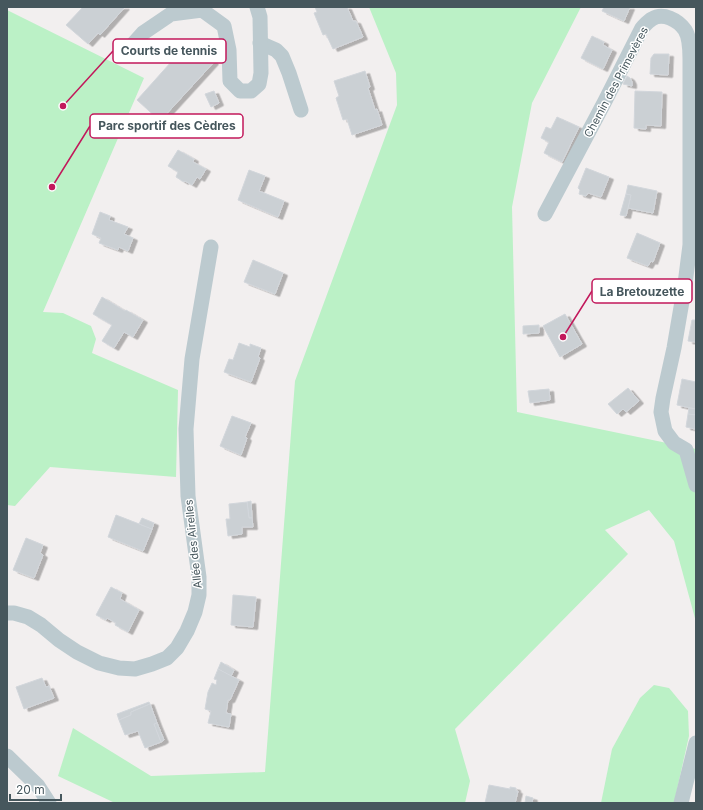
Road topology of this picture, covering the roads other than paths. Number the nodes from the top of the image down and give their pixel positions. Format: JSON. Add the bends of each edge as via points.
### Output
{"nodes":[{"id":1,"x":257,"y":7,"type":"edge"},
{"id":2,"x":260,"y":43,"type":"junction"},
{"id":3,"x":125,"y":53,"type":"dead end"},
{"id":4,"x":300,"y":110,"type":"dead end"},
{"id":5,"x":545,"y":214,"type":"dead end"},
{"id":6,"x":211,"y":247,"type":"dead end"},
{"id":7,"x":691,"y":447,"type":"edge"},
{"id":8,"x":696,"y":485,"type":"edge"},
{"id":9,"x":7,"y":613,"type":"edge"},
{"id":10,"x":696,"y":743,"type":"edge"},
{"id":11,"x":7,"y":756,"type":"edge"},
{"id":12,"x":49,"y":803,"type":"edge"},
{"id":13,"x":681,"y":803,"type":"edge"}],
"edges":[{"from":1,"to":2,"type":"street","via":[[260,17]]},
{"from":2,"to":3,"type":"street","via":[[261,73],[258,84],[251,91],[240,91],[230,81],[229,50],[224,26],[202,10],[171,14],[144,33]]},
{"from":2,"to":4,"type":"street","via":[[276,50],[282,56]]},
{"from":5,"to":7,"type":"street","name":"Chemin des Primevères","via":[[642,28],[651,19],[660,16],[676,22],[685,31],[690,59],[690,245],[675,340],[660,412],[665,431],[674,443]]},
{"from":6,"to":9,"type":"street","name":"Allée des Airelles","via":[[192,359],[186,429],[188,496],[199,577],[199,595],[187,632],[167,658],[135,669],[119,668],[77,652],[28,617]]},
{"from":7,"to":8,"type":"street","name":"Chemin des Primevères"},
{"from":10,"to":13,"type":"street"},
{"from":11,"to":12,"type":"street","via":[[38,786]]}]}
